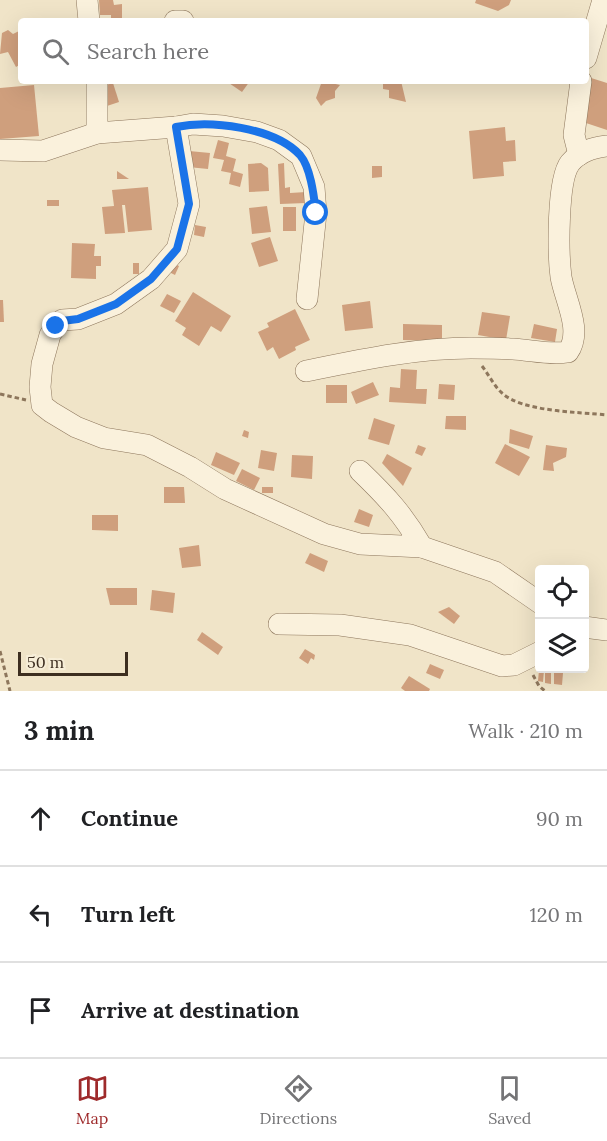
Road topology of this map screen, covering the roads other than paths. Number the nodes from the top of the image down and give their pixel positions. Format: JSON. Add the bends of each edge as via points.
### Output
{"nodes":[{"id":1,"x":87,"y":0,"type":"edge"},
{"id":2,"x":603,"y":0,"type":"edge"},
{"id":3,"x":89,"y":18,"type":"edge"},
{"id":4,"x":589,"y":48,"type":"edge"},
{"id":5,"x":97,"y":84,"type":"edge"},
{"id":6,"x":581,"y":84,"type":"edge"},
{"id":7,"x":176,"y":127,"type":"junction"},
{"id":8,"x":97,"y":132,"type":"junction"},
{"id":9,"x":607,"y":146,"type":"edge"},
{"id":10,"x":0,"y":150,"type":"edge"},
{"id":11,"x":579,"y":155,"type":"junction"},
{"id":12,"x":307,"y":299,"type":"dead end"},
{"id":13,"x":306,"y":371,"type":"dead end"},
{"id":14,"x":360,"y":471,"type":"dead end"},
{"id":15,"x":422,"y":547,"type":"junction"},
{"id":16,"x":535,"y":600,"type":"edge"},
{"id":17,"x":279,"y":624,"type":"dead end"},
{"id":18,"x":589,"y":628,"type":"edge"},
{"id":19,"x":607,"y":630,"type":"edge"},
{"id":20,"x":534,"y":655,"type":"edge"}],
"edges":[{"from":1,"to":3,"type":"street"},
{"from":2,"to":4,"type":"street"},
{"from":5,"to":8,"type":"street"},
{"from":6,"to":11,"type":"street","via":[[574,135]]},
{"from":7,"to":8,"type":"street"},
{"from":7,"to":12,"type":"street","via":[[193,124],[257,132],[279,140],[301,156],[314,187],[316,213]]},
{"from":7,"to":15,"type":"street","via":[[189,204],[177,249],[151,279],[116,304],[56,326],[42,364],[42,405],[104,438],[147,445],[225,489],[324,534],[360,544]]},
{"from":8,"to":10,"type":"street","via":[[43,152]]},
{"from":9,"to":11,"type":"street"},
{"from":11,"to":13,"type":"street","via":[[569,164],[563,181],[559,232],[561,277],[575,333],[568,352],[468,348],[422,351]]},
{"from":14,"to":15,"type":"street","via":[[393,503]]},
{"from":15,"to":16,"type":"street","via":[[495,572]]},
{"from":17,"to":20,"type":"street","via":[[340,625],[410,635],[502,666]]},
{"from":18,"to":19,"type":"street"}]}
